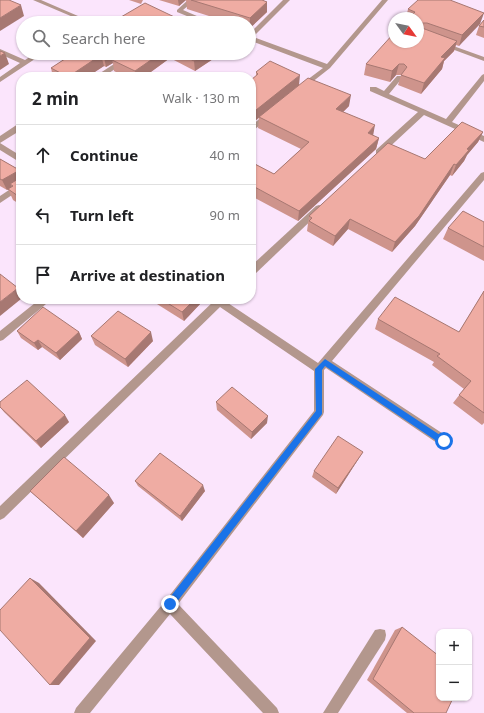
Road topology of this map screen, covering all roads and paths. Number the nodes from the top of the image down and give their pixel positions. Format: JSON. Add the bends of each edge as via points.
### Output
{"nodes":[{"id":1,"x":36,"y":0,"type":"edge"},
{"id":2,"x":192,"y":0,"type":"edge"},
{"id":3,"x":287,"y":0,"type":"edge"},
{"id":4,"x":385,"y":0,"type":"edge"},
{"id":5,"x":75,"y":16,"type":"dead end"},
{"id":6,"x":192,"y":16,"type":"edge"},
{"id":7,"x":256,"y":31,"type":"edge"},
{"id":8,"x":256,"y":41,"type":"edge"},
{"id":9,"x":436,"y":41,"type":"edge"},
{"id":10,"x":0,"y":51,"type":"edge"},
{"id":11,"x":16,"y":58,"type":"edge"},
{"id":12,"x":484,"y":59,"type":"edge"},
{"id":13,"x":20,"y":60,"type":"edge"},
{"id":14,"x":30,"y":60,"type":"edge"},
{"id":15,"x":125,"y":60,"type":"edge"},
{"id":16,"x":26,"y":63,"type":"junction"},
{"id":17,"x":328,"y":67,"type":"junction"},
{"id":18,"x":106,"y":72,"type":"edge"},
{"id":19,"x":484,"y":76,"type":"edge"},
{"id":20,"x":399,"y":77,"type":"dead end"},
{"id":21,"x":0,"y":80,"type":"edge"},
{"id":22,"x":373,"y":89,"type":"dead end"},
{"id":23,"x":298,"y":91,"type":"edge"},
{"id":24,"x":385,"y":94,"type":"junction"},
{"id":25,"x":275,"y":111,"type":"edge"},
{"id":26,"x":423,"y":111,"type":"junction"},
{"id":27,"x":448,"y":122,"type":"junction"},
{"id":28,"x":256,"y":126,"type":"edge"},
{"id":29,"x":16,"y":129,"type":"edge"},
{"id":30,"x":484,"y":139,"type":"edge"},
{"id":31,"x":0,"y":140,"type":"edge"},
{"id":32,"x":0,"y":146,"type":"edge"},
{"id":33,"x":16,"y":157,"type":"edge"},
{"id":34,"x":371,"y":159,"type":"edge"},
{"id":35,"x":484,"y":175,"type":"edge"},
{"id":36,"x":16,"y":189,"type":"edge"},
{"id":37,"x":0,"y":200,"type":"edge"},
{"id":38,"x":325,"y":202,"type":"edge"},
{"id":39,"x":256,"y":267,"type":"edge"},
{"id":40,"x":41,"y":304,"type":"edge"},
{"id":41,"x":215,"y":304,"type":"edge"},
{"id":42,"x":225,"y":304,"type":"edge"},
{"id":43,"x":0,"y":337,"type":"edge"},
{"id":44,"x":322,"y":366,"type":"junction"},
{"id":45,"x":444,"y":441,"type":"dead end"},
{"id":46,"x":0,"y":514,"type":"edge"},
{"id":47,"x":170,"y":604,"type":"junction"},
{"id":48,"x":380,"y":635,"type":"dead end"},
{"id":49,"x":81,"y":713,"type":"edge"},
{"id":50,"x":272,"y":713,"type":"edge"},
{"id":51,"x":330,"y":713,"type":"edge"}],
"edges":[{"from":1,"to":5,"type":"street"},
{"from":2,"to":6,"type":"street","via":[[179,11]]},
{"from":3,"to":7,"type":"street"},
{"from":4,"to":17,"type":"street"},
{"from":8,"to":17,"type":"street"},
{"from":9,"to":12,"type":"street"},
{"from":10,"to":11,"type":"street"},
{"from":13,"to":16,"type":"street"},
{"from":14,"to":16,"type":"street"},
{"from":15,"to":18,"type":"street"},
{"from":16,"to":21,"type":"street"},
{"from":17,"to":23,"type":"street"},
{"from":19,"to":27,"type":"street"},
{"from":20,"to":24,"type":"street"},
{"from":22,"to":24,"type":"street"},
{"from":24,"to":26,"type":"street"},
{"from":25,"to":28,"type":"street"},
{"from":26,"to":27,"type":"street"},
{"from":26,"to":34,"type":"street"},
{"from":27,"to":30,"type":"street"},
{"from":29,"to":31,"type":"street"},
{"from":32,"to":33,"type":"street"},
{"from":35,"to":44,"type":"street"},
{"from":36,"to":37,"type":"street"},
{"from":38,"to":39,"type":"street"},
{"from":40,"to":43,"type":"street"},
{"from":41,"to":46,"type":"street"},
{"from":42,"to":44,"type":"street"},
{"from":44,"to":45,"type":"street"},
{"from":44,"to":47,"type":"street","via":[[319,412]]},
{"from":47,"to":49,"type":"street"},
{"from":47,"to":50,"type":"street"},
{"from":48,"to":51,"type":"street"}]}
